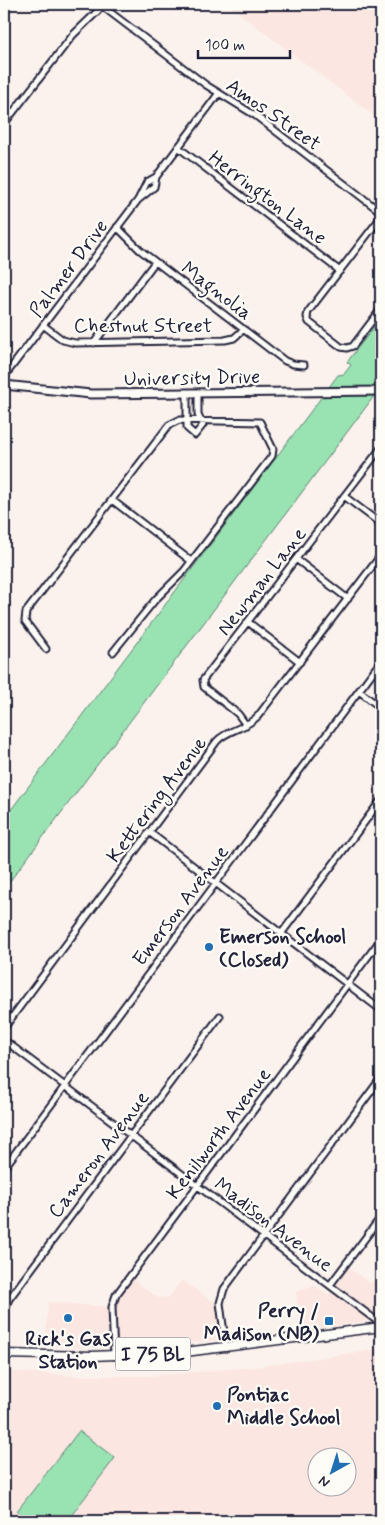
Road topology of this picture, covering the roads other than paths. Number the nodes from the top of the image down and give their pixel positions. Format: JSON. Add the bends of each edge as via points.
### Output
{"nodes":[{"id":1,"x":104,"y":5,"type":"edge"},
{"id":2,"x":218,"y":93,"type":"junction"},
{"id":3,"x":4,"y":124,"type":"edge"},
{"id":4,"x":178,"y":147,"type":"junction"},
{"id":5,"x":381,"y":212,"type":"edge"},
{"id":6,"x":381,"y":216,"type":"edge"},
{"id":7,"x":117,"y":227,"type":"junction"},
{"id":8,"x":155,"y":262,"type":"junction"},
{"id":9,"x":340,"y":271,"type":"junction"},
{"id":10,"x":381,"y":309,"type":"edge"},
{"id":11,"x":43,"y":325,"type":"junction"},
{"id":12,"x":244,"y":329,"type":"junction"},
{"id":13,"x":94,"y":342,"type":"junction"},
{"id":14,"x":304,"y":365,"type":"dead end"},
{"id":15,"x":4,"y":377,"type":"edge"},
{"id":16,"x":4,"y":386,"type":"edge"},
{"id":17,"x":381,"y":390,"type":"edge"},
{"id":18,"x":187,"y":393,"type":"junction"},
{"id":19,"x":198,"y":393,"type":"junction"},
{"id":20,"x":187,"y":421,"type":"junction"},
{"id":21,"x":201,"y":421,"type":"junction"},
{"id":22,"x":381,"y":448,"type":"edge"},
{"id":23,"x":344,"y":496,"type":"junction"},
{"id":24,"x":112,"y":500,"type":"junction"},
{"id":25,"x":381,"y":524,"type":"edge"},
{"id":26,"x":381,"y":555,"type":"edge"},
{"id":27,"x":296,"y":559,"type":"junction"},
{"id":28,"x":191,"y":561,"type":"junction"},
{"id":29,"x":348,"y":599,"type":"junction"},
{"id":30,"x":248,"y":622,"type":"junction"},
{"id":31,"x":46,"y":649,"type":"dead end"},
{"id":32,"x":113,"y":652,"type":"dead end"},
{"id":33,"x":381,"y":660,"type":"edge"},
{"id":34,"x":300,"y":662,"type":"junction"},
{"id":35,"x":359,"y":691,"type":"junction"},
{"id":36,"x":381,"y":708,"type":"edge"},
{"id":37,"x":246,"y":725,"type":"junction"},
{"id":38,"x":381,"y":800,"type":"edge"},
{"id":39,"x":149,"y":832,"type":"junction"},
{"id":40,"x":216,"y":883,"type":"junction"},
{"id":41,"x":281,"y":934,"type":"junction"},
{"id":42,"x":381,"y":939,"type":"edge"},
{"id":43,"x":348,"y":984,"type":"junction"},
{"id":44,"x":381,"y":1010,"type":"edge"},
{"id":45,"x":220,"y":1016,"type":"dead end"},
{"id":46,"x":4,"y":1028,"type":"edge"},
{"id":47,"x":4,"y":1041,"type":"edge"},
{"id":48,"x":381,"y":1078,"type":"edge"},
{"id":49,"x":65,"y":1086,"type":"junction"},
{"id":50,"x":131,"y":1135,"type":"junction"},
{"id":51,"x":4,"y":1168,"type":"edge"},
{"id":52,"x":198,"y":1185,"type":"junction"},
{"id":53,"x":381,"y":1217,"type":"edge"},
{"id":54,"x":264,"y":1235,"type":"junction"},
{"id":55,"x":330,"y":1285,"type":"junction"},
{"id":56,"x":4,"y":1312,"type":"edge"},
{"id":57,"x":381,"y":1325,"type":"edge"},
{"id":58,"x":226,"y":1348,"type":"junction"},
{"id":59,"x":4,"y":1354,"type":"edge"},
{"id":60,"x":114,"y":1356,"type":"junction"}],
"edges":[{"from":1,"to":2,"type":"street","name":"Amos Street"},
{"from":1,"to":3,"type":"street","via":[[70,38]]},
{"from":2,"to":4,"type":"street","name":"Palmer Drive"},
{"from":2,"to":5,"type":"street","name":"Amos Street","via":[[256,116]]},
{"from":4,"to":7,"type":"street","name":"Palmer Drive","via":[[156,177],[151,190],[138,200]]},
{"from":4,"to":9,"type":"street","name":"Herrington Lane"},
{"from":6,"to":9,"type":"street"},
{"from":7,"to":8,"type":"street","name":"Magnolia"},
{"from":7,"to":11,"type":"street","name":"Palmer Drive"},
{"from":8,"to":12,"type":"street","name":"Magnolia"},
{"from":8,"to":13,"type":"street"},
{"from":9,"to":10,"type":"street","via":[[308,314],[309,322],[341,347],[349,348]]},
{"from":11,"to":13,"type":"street","name":"Chestnut Street","via":[[68,342]]},
{"from":11,"to":15,"type":"street","name":"Palmer Drive"},
{"from":12,"to":13,"type":"street","name":"Chestnut Street","via":[[226,340]]},
{"from":12,"to":14,"type":"street","name":"Magnolia","via":[[287,362]]},
{"from":16,"to":18,"type":"main road","name":"University Drive","via":[[76,393]]},
{"from":17,"to":19,"type":"main road","name":"University Drive"},
{"from":18,"to":19,"type":"main road","name":"University Drive"},
{"from":18,"to":20,"type":"street"},
{"from":19,"to":21,"type":"street"},
{"from":20,"to":21,"type":"street"},
{"from":20,"to":21,"type":"street","via":[[187,429],[194,435],[202,428]]},
{"from":20,"to":24,"type":"street","via":[[169,425]]},
{"from":21,"to":28,"type":"street","via":[[259,421],[273,452]]},
{"from":22,"to":23,"type":"street","name":"Newman Lane"},
{"from":23,"to":25,"type":"street"},
{"from":23,"to":27,"type":"street","name":"Newman Lane"},
{"from":24,"to":28,"type":"street"},
{"from":24,"to":31,"type":"street","via":[[25,614],[26,621]]},
{"from":26,"to":29,"type":"street","name":"Kettering Avenue"},
{"from":27,"to":29,"type":"street"},
{"from":27,"to":30,"type":"street","name":"Newman Lane"},
{"from":28,"to":32,"type":"street"},
{"from":29,"to":34,"type":"street","name":"Kettering Avenue"},
{"from":30,"to":34,"type":"street"},
{"from":30,"to":37,"type":"street","name":"Newman Lane","via":[[203,683]]},
{"from":33,"to":35,"type":"street","name":"Emerson Avenue"},
{"from":34,"to":37,"type":"street","name":"Kettering Avenue","via":[[258,716]]},
{"from":35,"to":36,"type":"street"},
{"from":35,"to":40,"type":"street","name":"Emerson Avenue"},
{"from":37,"to":39,"type":"street","name":"Kettering Avenue","via":[[219,738]]},
{"from":38,"to":41,"type":"street"},
{"from":39,"to":40,"type":"street"},
{"from":39,"to":46,"type":"street","name":"Kettering Avenue"},
{"from":40,"to":41,"type":"street"},
{"from":40,"to":49,"type":"street","name":"Emerson Avenue"},
{"from":41,"to":43,"type":"street"},
{"from":42,"to":43,"type":"street","name":"Kenilworth Avenue"},
{"from":43,"to":44,"type":"street"},
{"from":43,"to":52,"type":"street","name":"Kenilworth Avenue"},
{"from":45,"to":50,"type":"street","name":"Cameron Avenue"},
{"from":47,"to":49,"type":"street","name":"Madison Avenue"},
{"from":48,"to":54,"type":"street"},
{"from":49,"to":50,"type":"street","name":"Madison Avenue"},
{"from":49,"to":51,"type":"street","name":"Emerson Avenue"},
{"from":50,"to":52,"type":"street","name":"Madison Avenue"},
{"from":50,"to":56,"type":"street","name":"Cameron Avenue","via":[[9,1299]]},
{"from":52,"to":54,"type":"street","name":"Madison Avenue"},
{"from":52,"to":60,"type":"street","name":"Kenilworth Avenue","via":[[115,1297],[112,1307]]},
{"from":53,"to":55,"type":"street"},
{"from":54,"to":55,"type":"street","name":"Madison Avenue"},
{"from":54,"to":58,"type":"street","via":[[221,1296]]},
{"from":55,"to":57,"type":"street","name":"Madison Avenue"},
{"from":57,"to":58,"type":"main road","number":"I 75 BL"},
{"from":58,"to":60,"type":"main road","number":"I 75 BL"},
{"from":59,"to":60,"type":"main road","number":"I 75 BL"}]}
